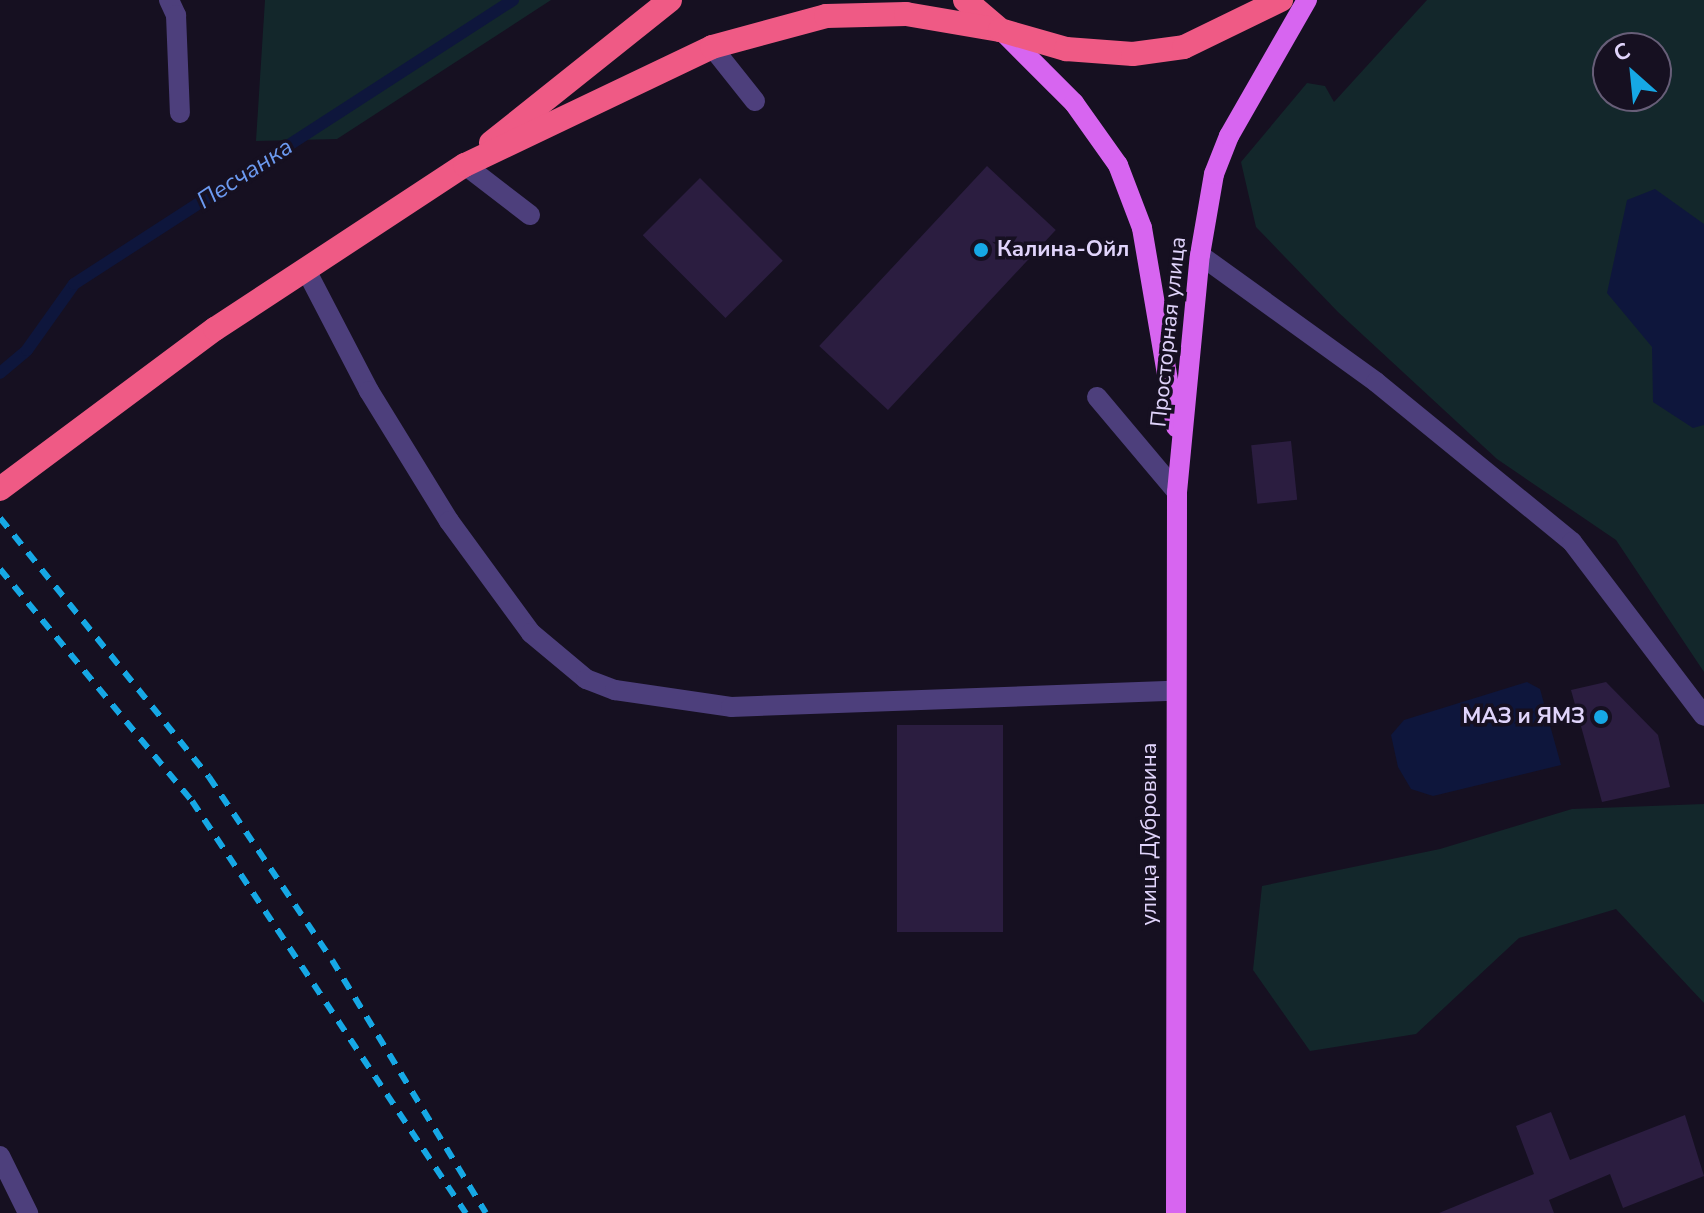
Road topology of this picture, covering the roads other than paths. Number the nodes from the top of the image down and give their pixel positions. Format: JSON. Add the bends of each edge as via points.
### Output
{"nodes":[{"id":1,"x":169,"y":0,"type":"edge"},
{"id":2,"x":670,"y":0,"type":"edge"},
{"id":3,"x":965,"y":0,"type":"edge"},
{"id":4,"x":1281,"y":0,"type":"edge"},
{"id":5,"x":1307,"y":0,"type":"edge"},
{"id":6,"x":1000,"y":30,"type":"junction"},
{"id":7,"x":712,"y":47,"type":"junction"},
{"id":8,"x":755,"y":101,"type":"dead end"},
{"id":9,"x":180,"y":113,"type":"dead end"},
{"id":10,"x":465,"y":165,"type":"junction"},
{"id":11,"x":530,"y":215,"type":"dead end"},
{"id":12,"x":1200,"y":255,"type":"junction"},
{"id":13,"x":305,"y":268,"type":"junction"},
{"id":14,"x":1097,"y":397,"type":"dead end"},
{"id":15,"x":1180,"y":455,"type":"junction"},
{"id":16,"x":0,"y":489,"type":"edge"},
{"id":17,"x":1177,"y":492,"type":"junction"},
{"id":18,"x":1173,"y":691,"type":"junction"},
{"id":19,"x":1704,"y":716,"type":"edge"},
{"id":20,"x":0,"y":1156,"type":"edge"},
{"id":21,"x":28,"y":1213,"type":"edge"},
{"id":22,"x":1176,"y":1213,"type":"edge"}],
"edges":[{"from":1,"to":9,"type":"lane","via":[[176,15]]},
{"from":2,"to":10,"type":"highway"},
{"from":3,"to":6,"type":"highway"},
{"from":4,"to":6,"type":"highway","via":[[1184,47],[1133,54],[1066,49]]},
{"from":5,"to":12,"type":"main road","name":"Просторная улица","via":[[1229,136],[1214,174]]},
{"from":6,"to":7,"type":"highway","via":[[906,14],[826,16]]},
{"from":6,"to":15,"type":"main road","name":"Просторная улица","via":[[1102,137],[1133,198]]},
{"from":7,"to":8,"type":"lane"},
{"from":7,"to":10,"type":"highway"},
{"from":10,"to":11,"type":"lane"},
{"from":10,"to":13,"type":"highway"},
{"from":12,"to":15,"type":"main road","name":"Просторная улица"},
{"from":12,"to":19,"type":"lane","via":[[1376,382],[1572,542]]},
{"from":13,"to":16,"type":"highway"},
{"from":13,"to":18,"type":"lane","via":[[369,391],[449,521],[531,633],[586,679],[615,690],[731,707]]},
{"from":14,"to":17,"type":"lane"},
{"from":15,"to":17,"type":"main road","name":"улица Дубровина"},
{"from":17,"to":18,"type":"main road","name":"улица Дубровина"},
{"from":18,"to":22,"type":"main road","name":"улица Дубровина"},
{"from":20,"to":21,"type":"lane"}]}
